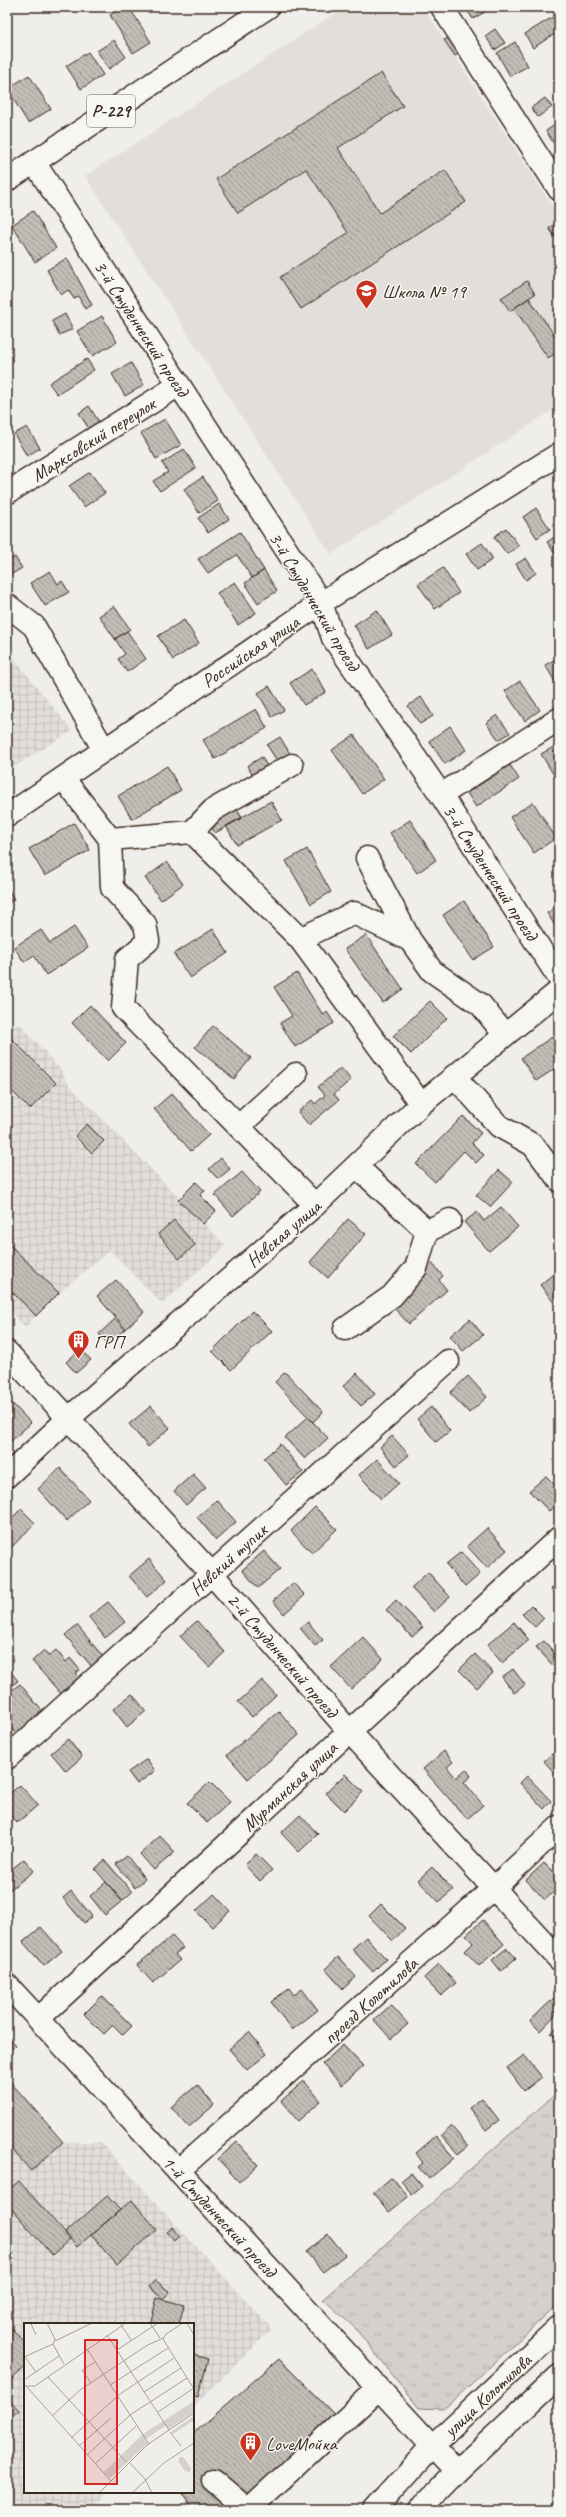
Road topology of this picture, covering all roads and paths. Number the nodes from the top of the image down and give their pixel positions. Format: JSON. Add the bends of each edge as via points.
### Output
{"nodes":[{"id":1,"x":268,"y":7,"type":"edge"},
{"id":2,"x":442,"y":7,"type":"edge"},
{"id":3,"x":34,"y":162,"type":"junction"},
{"id":4,"x":7,"y":180,"type":"edge"},
{"id":5,"x":557,"y":181,"type":"edge"},
{"id":6,"x":180,"y":385,"type":"junction"},
{"id":7,"x":559,"y":454,"type":"edge"},
{"id":8,"x":7,"y":493,"type":"edge"},
{"id":9,"x":321,"y":603,"type":"junction"},
{"id":10,"x":7,"y":605,"type":"edge"},
{"id":11,"x":559,"y":719,"type":"edge"},
{"id":12,"x":104,"y":750,"type":"junction"},
{"id":13,"x":292,"y":765,"type":"dead end"},
{"id":14,"x":63,"y":778,"type":"junction"},
{"id":15,"x":441,"y":795,"type":"junction"},
{"id":16,"x":7,"y":816,"type":"edge"},
{"id":17,"x":192,"y":832,"type":"junction"},
{"id":18,"x":110,"y":839,"type":"junction"},
{"id":19,"x":367,"y":858,"type":"dead end"},
{"id":20,"x":300,"y":939,"type":"junction"},
{"id":21,"x":410,"y":940,"type":"junction"},
{"id":22,"x":559,"y":978,"type":"edge"},
{"id":23,"x":559,"y":990,"type":"edge"},
{"id":24,"x":504,"y":1034,"type":"junction"},
{"id":25,"x":296,"y":1074,"type":"dead end"},
{"id":26,"x":454,"y":1076,"type":"junction"},
{"id":27,"x":422,"y":1104,"type":"junction"},
{"id":28,"x":239,"y":1126,"type":"junction"},
{"id":29,"x":356,"y":1166,"type":"junction"},
{"id":30,"x":559,"y":1180,"type":"edge"},
{"id":31,"x":315,"y":1205,"type":"junction"},
{"id":32,"x":450,"y":1220,"type":"dead end"},
{"id":33,"x":427,"y":1232,"type":"junction"},
{"id":34,"x":345,"y":1329,"type":"dead end"},
{"id":35,"x":7,"y":1352,"type":"edge"},
{"id":36,"x":448,"y":1361,"type":"dead end"},
{"id":37,"x":69,"y":1418,"type":"junction"},
{"id":38,"x":7,"y":1476,"type":"edge"},
{"id":39,"x":559,"y":1538,"type":"edge"},
{"id":40,"x":212,"y":1574,"type":"junction"},
{"id":41,"x":349,"y":1730,"type":"junction"},
{"id":42,"x":7,"y":1758,"type":"edge"},
{"id":43,"x":559,"y":1827,"type":"edge"},
{"id":44,"x":494,"y":1888,"type":"junction"},
{"id":45,"x":559,"y":1959,"type":"edge"},
{"id":46,"x":7,"y":1985,"type":"edge"},
{"id":47,"x":38,"y":2019,"type":"junction"},
{"id":48,"x":178,"y":2171,"type":"junction"},
{"id":49,"x":559,"y":2327,"type":"edge"},
{"id":50,"x":559,"y":2376,"type":"edge"},
{"id":51,"x":379,"y":2388,"type":"junction"},
{"id":52,"x":432,"y":2446,"type":"junction"},
{"id":53,"x":456,"y":2472,"type":"junction"},
{"id":54,"x":213,"y":2480,"type":"dead end"},
{"id":55,"x":374,"y":2510,"type":"edge"},
{"id":56,"x":419,"y":2510,"type":"edge"}],
"edges":[{"from":1,"to":3,"type":"street","number":"Р-229"},
{"from":2,"to":5,"type":"street"},
{"from":3,"to":4,"type":"street","number":"Р-229"},
{"from":3,"to":6,"type":"street","name":"3-й Студенческий проезд"},
{"from":6,"to":8,"type":"street","name":"Марксовский переулок"},
{"from":6,"to":9,"type":"street","name":"3-й Студенческий проезд"},
{"from":7,"to":9,"type":"street","name":"Российская улица"},
{"from":9,"to":12,"type":"street","name":"Российская улица"},
{"from":9,"to":15,"type":"street","name":"3-й Студенческий проезд","via":[[333,638]]},
{"from":10,"to":12,"type":"street","via":[[34,626]]},
{"from":11,"to":15,"type":"street"},
{"from":12,"to":14,"type":"street","name":"Российская улица"},
{"from":13,"to":17,"type":"street","via":[[213,810]]},
{"from":14,"to":16,"type":"street","name":"Российская улица"},
{"from":14,"to":18,"type":"street"},
{"from":15,"to":22,"type":"street","name":"3-й Студенческий проезд"},
{"from":17,"to":18,"type":"street"},
{"from":17,"to":20,"type":"street"},
{"from":18,"to":28,"type":"street","via":[[112,888],[145,924],[148,941],[127,959],[123,1008]]},
{"from":19,"to":21,"type":"street"},
{"from":20,"to":21,"type":"street","via":[[354,913]]},
{"from":20,"to":27,"type":"street"},
{"from":21,"to":24,"type":"street","via":[[432,971],[481,1005]]},
{"from":23,"to":24,"type":"street","name":"Невская улица"},
{"from":24,"to":26,"type":"street","name":"Невская улица"},
{"from":25,"to":28,"type":"street"},
{"from":26,"to":27,"type":"street","name":"Невская улица"},
{"from":26,"to":30,"type":"street","via":[[499,1126],[533,1146]]},
{"from":27,"to":29,"type":"street","name":"Невская улица"},
{"from":28,"to":31,"type":"street"},
{"from":29,"to":31,"type":"street","name":"Невская улица"},
{"from":29,"to":33,"type":"street"},
{"from":31,"to":37,"type":"street","name":"Невская улица"},
{"from":32,"to":33,"type":"street"},
{"from":33,"to":34,"type":"street","via":[[416,1268],[392,1296]]},
{"from":35,"to":37,"type":"street","name":"2-й Студенческий проезд"},
{"from":36,"to":40,"type":"street","name":"Невский тупик"},
{"from":37,"to":38,"type":"street","name":"Невская улица"},
{"from":37,"to":40,"type":"street","name":"2-й Студенческий проезд"},
{"from":39,"to":41,"type":"street","name":"Мурманская улица"},
{"from":40,"to":41,"type":"street","name":"2-й Студенческий проезд"},
{"from":40,"to":42,"type":"street","name":"Невский тупик"},
{"from":41,"to":44,"type":"street","name":"2-й Студенческий проезд"},
{"from":41,"to":47,"type":"street","name":"Мурманская улица"},
{"from":43,"to":44,"type":"street","name":"проезд Колотилова"},
{"from":44,"to":45,"type":"street","name":"2-й Студенческий проезд"},
{"from":44,"to":48,"type":"street","name":"проезд Колотилова"},
{"from":46,"to":47,"type":"street","name":"1-й Студенческий проезд"},
{"from":47,"to":48,"type":"street","name":"1-й Студенческий проезд"},
{"from":48,"to":51,"type":"street","name":"1-й Студенческий проезд"},
{"from":49,"to":52,"type":"street","name":"улица Колотилова"},
{"from":50,"to":53,"type":"street","name":"улица Колотилова"},
{"from":51,"to":52,"type":"street","name":"1-й Студенческий проезд"},
{"from":51,"to":54,"type":"street","via":[[248,2510]]},
{"from":52,"to":53,"type":"street","name":"улица Колотилова"},
{"from":52,"to":55,"type":"street","name":"улица Колотилова"},
{"from":53,"to":56,"type":"street","name":"улица Колотилова"}]}
